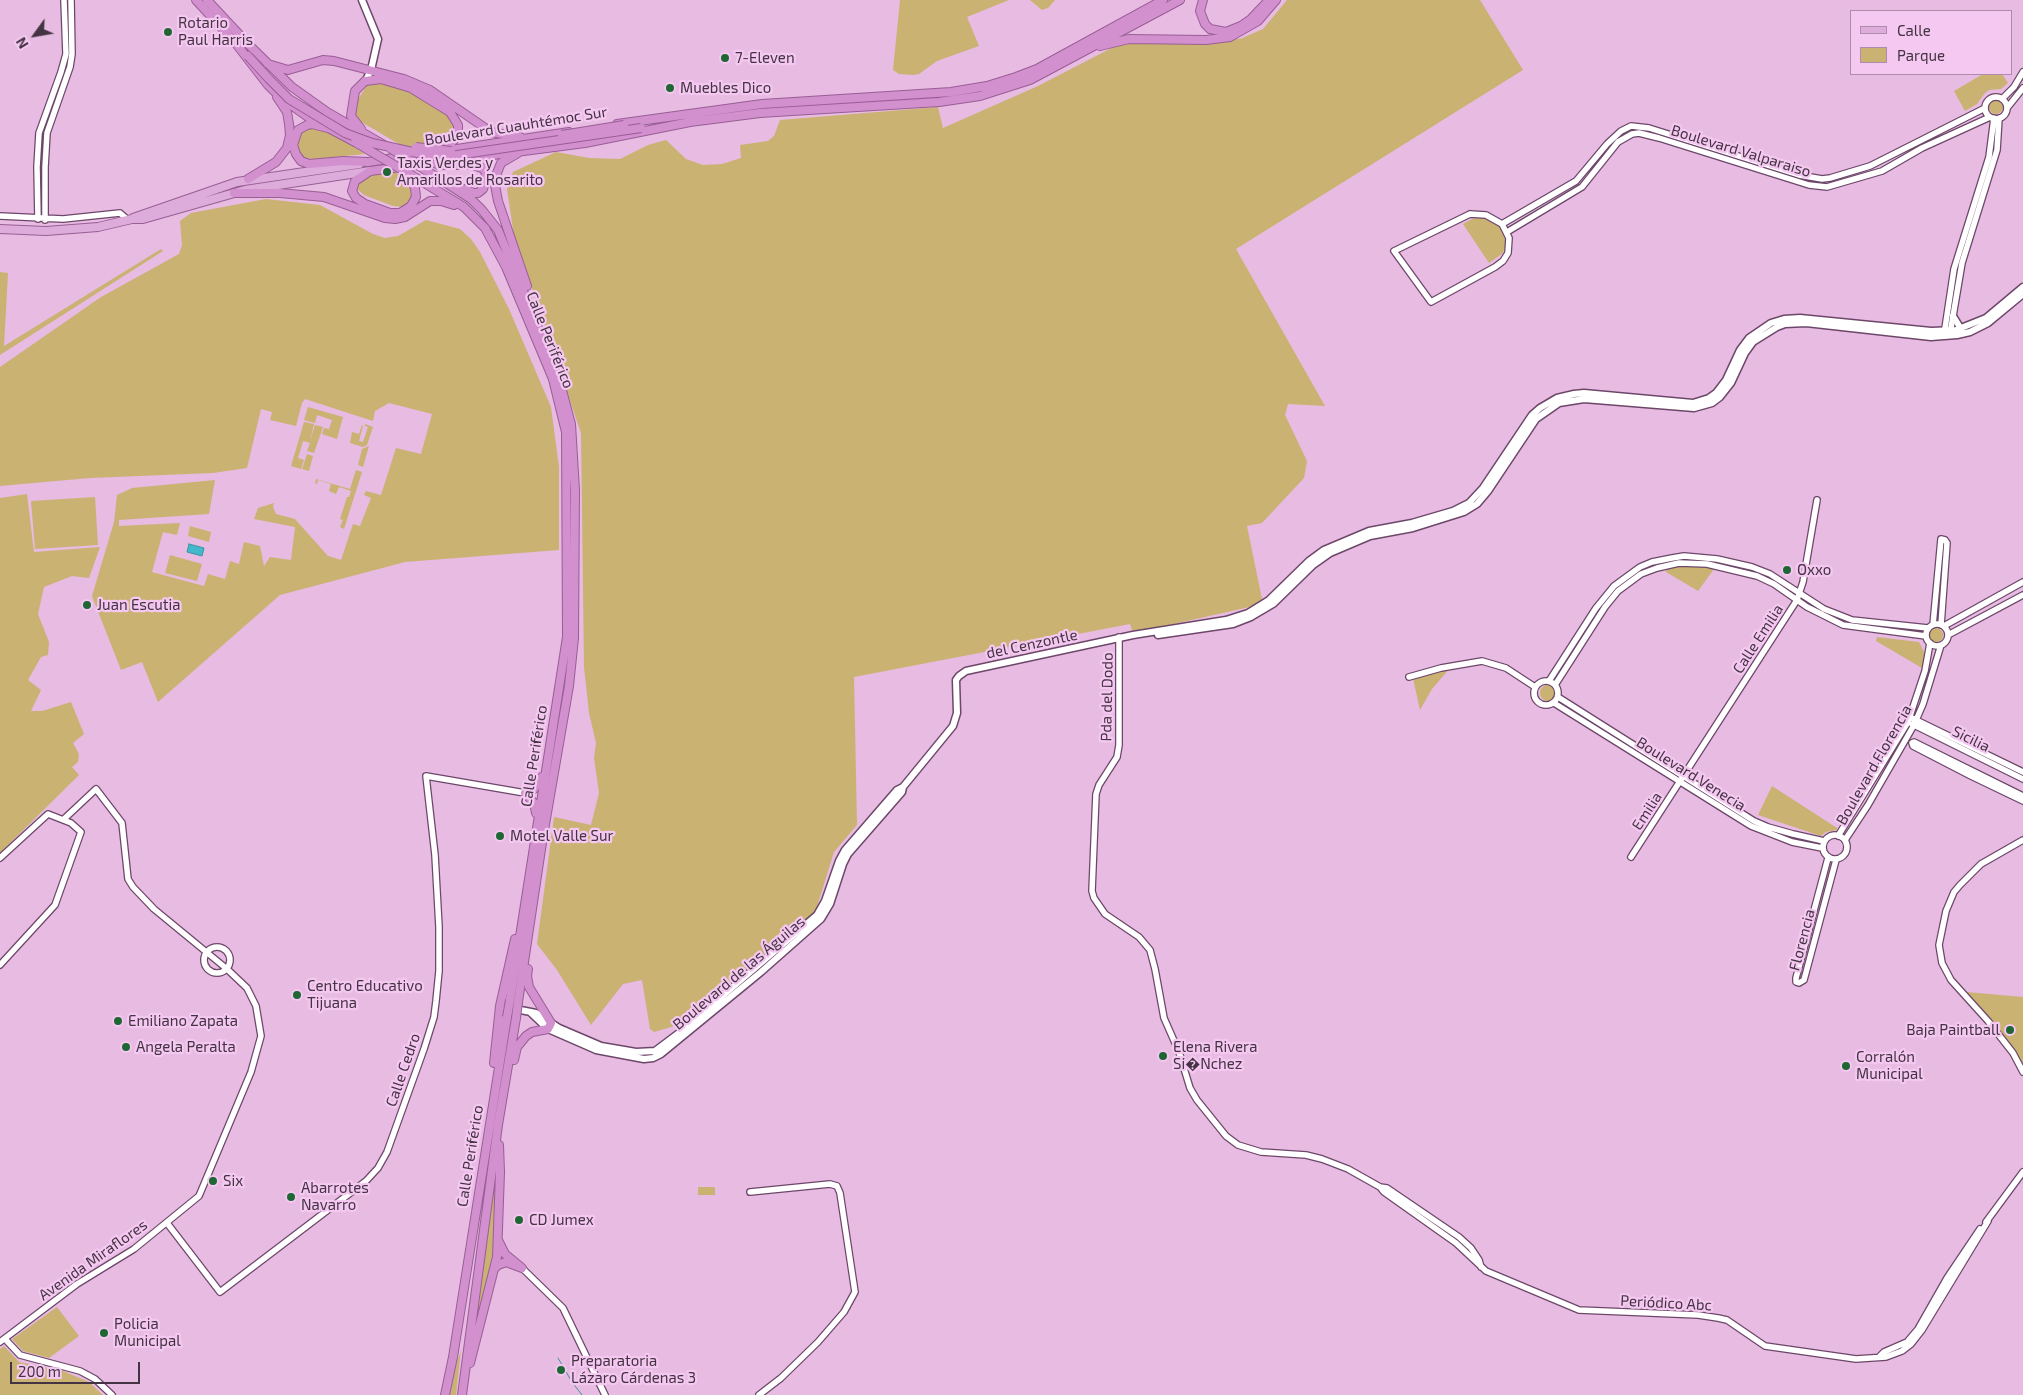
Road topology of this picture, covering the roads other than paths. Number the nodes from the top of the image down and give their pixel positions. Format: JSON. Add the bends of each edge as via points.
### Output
{"nodes":[{"id":1,"x":64,"y":0,"type":"edge"},
{"id":2,"x":71,"y":0,"type":"edge"},
{"id":3,"x":196,"y":0,"type":"edge"},
{"id":4,"x":207,"y":0,"type":"edge"},
{"id":5,"x":362,"y":0,"type":"edge"},
{"id":6,"x":1163,"y":0,"type":"edge"},
{"id":7,"x":1180,"y":0,"type":"edge"},
{"id":8,"x":1203,"y":0,"type":"edge"},
{"id":9,"x":1269,"y":0,"type":"edge"},
{"id":10,"x":1276,"y":0,"type":"edge"},
{"id":11,"x":236,"y":38,"type":"junction"},
{"id":12,"x":1093,"y":47,"type":"junction"},
{"id":13,"x":268,"y":64,"type":"junction"},
{"id":14,"x":371,"y":70,"type":"junction"},
{"id":15,"x":2023,"y":72,"type":"edge"},
{"id":16,"x":378,"y":79,"type":"junction"},
{"id":17,"x":365,"y":82,"type":"junction"},
{"id":18,"x":268,"y":85,"type":"junction"},
{"id":19,"x":2023,"y":88,"type":"edge"},
{"id":20,"x":2002,"y":99,"type":"junction"},
{"id":21,"x":1985,"y":108,"type":"junction"},
{"id":22,"x":2007,"y":108,"type":"junction"},
{"id":23,"x":1995,"y":118,"type":"junction"},
{"id":24,"x":648,"y":120,"type":"junction"},
{"id":25,"x":640,"y":126,"type":"junction"},
{"id":26,"x":328,"y":128,"type":"junction"},
{"id":27,"x":653,"y":129,"type":"junction"},
{"id":28,"x":526,"y":138,"type":"junction"},
{"id":29,"x":374,"y":139,"type":"junction"},
{"id":30,"x":524,"y":150,"type":"junction"},
{"id":31,"x":421,"y":154,"type":"junction"},
{"id":32,"x":368,"y":162,"type":"junction"},
{"id":33,"x":428,"y":162,"type":"junction"},
{"id":34,"x":370,"y":171,"type":"junction"},
{"id":35,"x":407,"y":173,"type":"junction"},
{"id":36,"x":248,"y":179,"type":"junction"},
{"id":37,"x":451,"y":185,"type":"junction"},
{"id":38,"x":234,"y":193,"type":"junction"},
{"id":39,"x":470,"y":212,"type":"junction"},
{"id":40,"x":0,"y":216,"type":"edge"},
{"id":41,"x":38,"y":219,"type":"junction"},
{"id":42,"x":130,"y":219,"type":"junction"},
{"id":43,"x":45,"y":220,"type":"junction"},
{"id":44,"x":1502,"y":224,"type":"junction"},
{"id":45,"x":0,"y":229,"type":"edge"},
{"id":46,"x":1507,"y":232,"type":"junction"},
{"id":47,"x":2023,"y":287,"type":"edge"},
{"id":48,"x":2023,"y":294,"type":"edge"},
{"id":49,"x":533,"y":312,"type":"junction"},
{"id":50,"x":1952,"y":316,"type":"junction"},
{"id":51,"x":1961,"y":329,"type":"junction"},
{"id":52,"x":1947,"y":334,"type":"junction"},
{"id":53,"x":1817,"y":500,"type":"dead end"},
{"id":54,"x":2023,"y":582,"type":"edge"},
{"id":55,"x":1800,"y":593,"type":"junction"},
{"id":56,"x":2023,"y":595,"type":"edge"},
{"id":57,"x":1797,"y":600,"type":"junction"},
{"id":58,"x":1943,"y":609,"type":"junction"},
{"id":59,"x":1958,"y":617,"type":"junction"},
{"id":60,"x":1930,"y":626,"type":"junction"},
{"id":61,"x":1942,"y":626,"type":"junction"},
{"id":62,"x":1948,"y":635,"type":"junction"},
{"id":63,"x":1926,"y":636,"type":"junction"},
{"id":64,"x":1117,"y":640,"type":"junction"},
{"id":65,"x":1930,"y":644,"type":"junction"},
{"id":66,"x":1941,"y":645,"type":"junction"},
{"id":67,"x":958,"y":676,"type":"joint"},
{"id":68,"x":1409,"y":677,"type":"dead end"},
{"id":69,"x":1549,"y":681,"type":"junction"},
{"id":70,"x":1555,"y":686,"type":"junction"},
{"id":71,"x":1535,"y":687,"type":"junction"},
{"id":72,"x":1558,"y":697,"type":"junction"},
{"id":73,"x":1554,"y":703,"type":"junction"},
{"id":74,"x":1912,"y":721,"type":"junction"},
{"id":75,"x":544,"y":772,"type":"junction"},
{"id":76,"x":2023,"y":772,"type":"edge"},
{"id":77,"x":2023,"y":779,"type":"edge"},
{"id":78,"x":1682,"y":780,"type":"junction"},
{"id":79,"x":525,"y":793,"type":"junction"},
{"id":80,"x":2023,"y":796,"type":"edge"},
{"id":81,"x":2023,"y":800,"type":"edge"},
{"id":82,"x":64,"y":819,"type":"junction"},
{"id":83,"x":537,"y":825,"type":"junction"},
{"id":84,"x":1838,"y":836,"type":"junction"},
{"id":85,"x":1845,"y":840,"type":"junction"},
{"id":86,"x":2023,"y":840,"type":"edge"},
{"id":87,"x":1824,"y":841,"type":"junction"},
{"id":88,"x":1822,"y":848,"type":"junction"},
{"id":89,"x":1631,"y":857,"type":"dead end"},
{"id":90,"x":0,"y":858,"type":"edge"},
{"id":91,"x":1828,"y":858,"type":"junction"},
{"id":92,"x":1836,"y":860,"type":"junction"},
{"id":93,"x":523,"y":918,"type":"junction"},
{"id":94,"x":527,"y":943,"type":"junction"},
{"id":95,"x":207,"y":952,"type":"junction"},
{"id":96,"x":0,"y":965,"type":"edge"},
{"id":97,"x":227,"y":969,"type":"junction"},
{"id":98,"x":500,"y":1006,"type":"junction"},
{"id":99,"x":550,"y":1026,"type":"junction"},
{"id":100,"x":2023,"y":1072,"type":"edge"},
{"id":101,"x":506,"y":1088,"type":"junction"},
{"id":102,"x":492,"y":1098,"type":"junction"},
{"id":103,"x":498,"y":1126,"type":"junction"},
{"id":104,"x":2023,"y":1172,"type":"edge"},
{"id":105,"x":750,"y":1192,"type":"dead end"},
{"id":106,"x":168,"y":1223,"type":"junction"},
{"id":107,"x":497,"y":1238,"type":"junction"},
{"id":108,"x":1481,"y":1267,"type":"joint"},
{"id":109,"x":522,"y":1268,"type":"junction"},
{"id":110,"x":494,"y":1269,"type":"junction"},
{"id":111,"x":3,"y":1340,"type":"edge"},
{"id":112,"x":462,"y":1392,"type":"edge"},
{"id":113,"x":112,"y":1395,"type":"edge"},
{"id":114,"x":445,"y":1395,"type":"edge"},
{"id":115,"x":605,"y":1395,"type":"edge"},
{"id":116,"x":758,"y":1395,"type":"edge"}],
"edges":[{"from":1,"to":41,"type":"street","via":[[66,54],[39,133]]},
{"from":2,"to":43,"type":"street","via":[[70,67],[47,133]]},
{"from":3,"to":11,"type":"highway"},
{"from":4,"to":11,"type":"highway"},
{"from":5,"to":14,"type":"main road","via":[[378,35]]},
{"from":6,"to":24,"type":"highway","name":"Boulevard Cuauhtémoc Sur","via":[[1021,75],[987,86],[762,104]]},
{"from":7,"to":12,"type":"highway"},
{"from":8,"to":9,"type":"highway","via":[[1200,12],[1205,24],[1210,29],[1226,32],[1251,20]]},
{"from":10,"to":12,"type":"highway","via":[[1258,22],[1230,37],[1206,40],[1129,39]]},
{"from":11,"to":13,"type":"highway"},
{"from":11,"to":18,"type":"highway"},
{"from":11,"to":25,"type":"highway","bridge":true,"via":[[289,99],[345,133],[372,143],[432,156],[457,155]]},
{"from":12,"to":27,"type":"highway","name":"Boulevard Cuauhtémoc Sur","via":[[1030,80],[959,100],[760,113]]},
{"from":13,"to":14,"type":"highway","via":[[288,70],[327,60]]},
{"from":13,"to":29,"type":"highway","via":[[292,88]]},
{"from":14,"to":16,"type":"main road"},
{"from":14,"to":17,"type":"main road"},
{"from":14,"to":28,"type":"highway","via":[[417,84],[491,132]]},
{"from":15,"to":20,"type":"street"},
{"from":16,"to":17,"type":"highway"},
{"from":16,"to":31,"type":"highway","via":[[425,95],[450,112],[456,121],[458,132],[455,140]]},
{"from":17,"to":29,"type":"highway","via":[[355,91],[351,116]]},
{"from":18,"to":26,"type":"highway","name":"Calle Periférico","via":[[294,108]]},
{"from":18,"to":36,"type":"highway","via":[[286,112],[290,124],[288,142],[276,162]]},
{"from":19,"to":22,"type":"street"},
{"from":20,"to":21,"type":"street","via":[[1992,98]]},
{"from":20,"to":22,"type":"street"},
{"from":21,"to":23,"type":"street"},
{"from":21,"to":44,"type":"street","name":"Boulevard Valparaiso","via":[[1870,166],[1830,178],[1799,175],[1649,128],[1631,126],[1606,144],[1576,181]]},
{"from":22,"to":23,"type":"street","via":[[2005,114]]},
{"from":23,"to":46,"type":"street","name":"Boulevard Valparaiso","via":[[1922,148],[1882,171],[1827,187],[1808,185],[1659,138],[1632,134],[1618,142],[1582,187]]},
{"from":23,"to":50,"type":"street","via":[[1999,132],[1995,158],[1962,263]]},
{"from":23,"to":52,"type":"street","via":[[1989,157],[1954,270]]},
{"from":24,"to":25,"type":"highway"},
{"from":24,"to":28,"type":"highway","name":"Boulevard Cuauhtémoc Sur"},
{"from":25,"to":27,"type":"highway"},
{"from":26,"to":32,"type":"highway","via":[[312,124],[298,130],[293,145],[301,161],[309,164]]},
{"from":26,"to":35,"type":"highway","name":"Calle Periférico","bridge":true},
{"from":27,"to":30,"type":"highway","name":"Boulevard Cuauhtémoc Sur","via":[[585,143]]},
{"from":28,"to":31,"type":"highway","name":"Boulevard Cuauhtémoc Sur"},
{"from":29,"to":37,"type":"highway","name":"Calle Periférico","bridge":true},
{"from":30,"to":33,"type":"highway","name":"Boulevard Cuauhtémoc Sur"},
{"from":30,"to":49,"type":"highway","via":[[501,163],[495,185]]},
{"from":31,"to":32,"type":"highway","name":"Boulevard Cuauhtémoc Sur"},
{"from":32,"to":36,"type":"main road","name":"Boulevard Cuauhtémoc Sur"},
{"from":33,"to":34,"type":"highway","name":"Boulevard Cuauhtémoc Sur"},
{"from":33,"to":37,"type":"highway","via":[[446,166],[480,166],[486,173],[486,186],[478,193]]},
{"from":34,"to":35,"type":"highway","via":[[353,184],[354,195],[365,204],[394,214],[404,211],[414,202],[415,188]]},
{"from":34,"to":38,"type":"main road","name":"Boulevard Cuauhtémoc Sur"},
{"from":35,"to":39,"type":"highway","name":"Calle Periférico"},
{"from":36,"to":42,"type":"main road","name":"Boulevard Cuauhtémoc Sur"},
{"from":37,"to":49,"type":"highway","name":"Calle Periférico","via":[[482,210],[498,230]]},
{"from":38,"to":39,"type":"highway","via":[[319,196],[395,220],[430,201],[447,202]]},
{"from":38,"to":42,"type":"main road","name":"Boulevard Cuauhtémoc Sur","via":[[143,219]]},
{"from":39,"to":75,"type":"highway","name":"Calle Periférico","via":[[485,228],[506,267],[553,379],[566,432],[568,620]]},
{"from":40,"to":41,"type":"street"},
{"from":41,"to":43,"type":"street"},
{"from":42,"to":43,"type":"street","via":[[114,213]]},
{"from":42,"to":45,"type":"main road","name":"Boulevard Cuauhtémoc Sur","via":[[75,230],[28,232]]},
{"from":44,"to":46,"type":"street"},
{"from":44,"to":46,"type":"street","via":[[1486,215],[1470,214],[1394,251],[1431,302],[1503,261],[1509,249]]},
{"from":47,"to":51,"type":"main road","via":[[1986,318]]},
{"from":48,"to":52,"type":"main road","via":[[1988,323],[1970,332]]},
{"from":49,"to":94,"type":"highway","name":"Calle Periférico","via":[[559,379],[571,424],[575,483],[575,620],[569,686]]},
{"from":50,"to":51,"type":"main road"},
{"from":50,"to":52,"type":"street"},
{"from":51,"to":52,"type":"main road"},
{"from":52,"to":64,"type":"main road","name":"del Cenzontle","via":[[1931,337],[1800,318],[1784,319],[1760,329],[1749,338],[1721,386],[1702,401],[1682,403],[1584,394],[1556,398],[1532,415],[1488,492],[1475,502],[1412,523],[1374,530],[1330,548],[1309,561],[1264,604],[1226,623]]},
{"from":53,"to":55,"type":"street","name":"Calle Emilia"},
{"from":54,"to":59,"type":"street"},
{"from":55,"to":57,"type":"street","name":"Calle Emilia"},
{"from":55,"to":60,"type":"street","via":[[1833,613],[1852,620]]},
{"from":55,"to":69,"type":"street","via":[[1770,574],[1736,562],[1684,556],[1652,562],[1622,579],[1604,597]]},
{"from":56,"to":62,"type":"street"},
{"from":57,"to":63,"type":"street","via":[[1822,616],[1848,626]]},
{"from":57,"to":70,"type":"street","via":[[1774,584],[1732,569],[1686,563],[1657,568],[1641,574],[1618,591]]},
{"from":57,"to":78,"type":"street","name":"Calle Emilia"},
{"from":58,"to":59,"type":"street","via":[[1948,616]]},
{"from":58,"to":60,"type":"street","via":[[1947,543],[1941,539]]},
{"from":58,"to":61,"type":"street"},
{"from":59,"to":61,"type":"street"},
{"from":60,"to":61,"type":"street"},
{"from":60,"to":63,"type":"street"},
{"from":61,"to":62,"type":"street"},
{"from":62,"to":66,"type":"street"},
{"from":63,"to":65,"type":"street"},
{"from":64,"to":67,"type":"main road","name":"del Cenzontle","via":[[966,671]]},
{"from":64,"to":108,"type":"street","name":"Pda del Dodo","via":[[1120,730],[1117,757],[1096,794],[1092,890],[1106,914],[1139,937],[1150,950],[1164,1018],[1190,1088],[1226,1136],[1238,1145],[1261,1152],[1322,1159],[1387,1188],[1471,1248]]},
{"from":65,"to":66,"type":"street"},
{"from":65,"to":74,"type":"street","name":"Boulevard Florencia"},
{"from":66,"to":74,"type":"street","name":"Boulevard Florencia","via":[[1922,704]]},
{"from":67,"to":99,"type":"main road","name":"Boulevard de las Águilas","via":[[954,726],[844,850],[817,915],[658,1049],[646,1053],[601,1046]]},
{"from":68,"to":71,"type":"street","via":[[1482,661],[1506,668]]},
{"from":69,"to":70,"type":"street"},
{"from":69,"to":71,"type":"street"},
{"from":70,"to":72,"type":"street"},
{"from":71,"to":73,"type":"street","via":[[1537,701],[1544,705]]},
{"from":72,"to":73,"type":"street"},
{"from":72,"to":78,"type":"street","name":"Boulevard Venecia"},
{"from":73,"to":78,"type":"street","name":"Boulevard Venecia"},
{"from":74,"to":76,"type":"street","name":"Sicilia"},
{"from":74,"to":77,"type":"street","name":"Sicilia"},
{"from":74,"to":84,"type":"street","name":"Boulevard Florencia"},
{"from":74,"to":85,"type":"street","name":"Boulevard Florencia","via":[[1868,805]]},
{"from":75,"to":79,"type":"highway","via":[[537,786]]},
{"from":75,"to":83,"type":"highway","name":"Calle Periférico"},
{"from":78,"to":87,"type":"street","name":"Boulevard Venecia","via":[[1768,827]]},
{"from":78,"to":88,"type":"street","name":"Boulevard Venecia","via":[[1751,826],[1792,842]]},
{"from":78,"to":89,"type":"street","name":"Emilia"},
{"from":79,"to":83,"type":"highway","via":[[534,803]]},
{"from":79,"to":106,"type":"street","name":"Calle Cedro","via":[[426,776],[439,927],[436,1001],[424,1049],[387,1152],[371,1176],[220,1292]]},
{"from":80,"to":81,"type":"street","via":[[1912,743],[1970,776]]},
{"from":82,"to":90,"type":"street","via":[[52,814],[45,816]]},
{"from":82,"to":95,"type":"street","via":[[96,789],[122,823],[128,879],[133,888]]},
{"from":82,"to":96,"type":"street","via":[[81,832],[55,906]]},
{"from":83,"to":93,"type":"highway","name":"Calle Periférico"},
{"from":84,"to":85,"type":"street"},
{"from":84,"to":87,"type":"street"},
{"from":85,"to":92,"type":"street","via":[[1846,852]]},
{"from":86,"to":100,"type":"street","via":[[1981,864],[1954,892],[1946,911],[1939,945],[1942,963],[1951,980],[1988,1021],[2013,1053]]},
{"from":87,"to":88,"type":"street"},
{"from":88,"to":91,"type":"street"},
{"from":91,"to":92,"type":"street"},
{"from":91,"to":92,"type":"street","name":"Florencia","via":[[1796,978],[1799,983],[1804,980]]},
{"from":93,"to":98,"type":"highway","via":[[516,932]]},
{"from":93,"to":102,"type":"highway","name":"Calle Periférico","bridge":true},
{"from":94,"to":99,"type":"highway","via":[[530,950],[529,987]]},
{"from":94,"to":101,"type":"highway","name":"Calle Periférico","bridge":true},
{"from":95,"to":97,"type":"street"},
{"from":95,"to":97,"type":"street","via":[[204,962],[209,971],[219,974]]},
{"from":95,"to":97,"type":"street","via":[[216,947],[226,950],[230,959]]},
{"from":97,"to":106,"type":"street","name":"Avenida Miraflores","via":[[252,996],[261,1036],[251,1072],[199,1196]]},
{"from":98,"to":99,"type":"main road","name":"Boulevard de las Águilas","via":[[542,1016]]},
{"from":98,"to":102,"type":"highway"},
{"from":99,"to":101,"type":"highway","via":[[532,1032],[522,1041]]},
{"from":101,"to":103,"type":"highway","name":"Calle Periférico"},
{"from":102,"to":114,"type":"highway","name":"Calle Periférico"},
{"from":103,"to":107,"type":"highway"},
{"from":103,"to":112,"type":"highway","name":"Calle Periférico"},
{"from":104,"to":108,"type":"street","name":"Periódico Abc","via":[[1988,1221],[1917,1338],[1902,1351],[1886,1357],[1850,1358],[1765,1346],[1727,1320],[1708,1316],[1579,1310],[1486,1272]]},
{"from":105,"to":116,"type":"street","via":[[837,1186],[855,1292],[844,1312],[818,1342]]},
{"from":106,"to":111,"type":"street","name":"Avenida Miraflores"},
{"from":107,"to":109,"type":"highway","via":[[505,1254]]},
{"from":107,"to":110,"type":"highway"},
{"from":109,"to":110,"type":"highway","via":[[506,1262]]},
{"from":109,"to":115,"type":"street","via":[[563,1308]]},
{"from":110,"to":112,"type":"highway"},
{"from":111,"to":113,"type":"street","via":[[29,1359],[80,1371],[95,1379]]}]}
